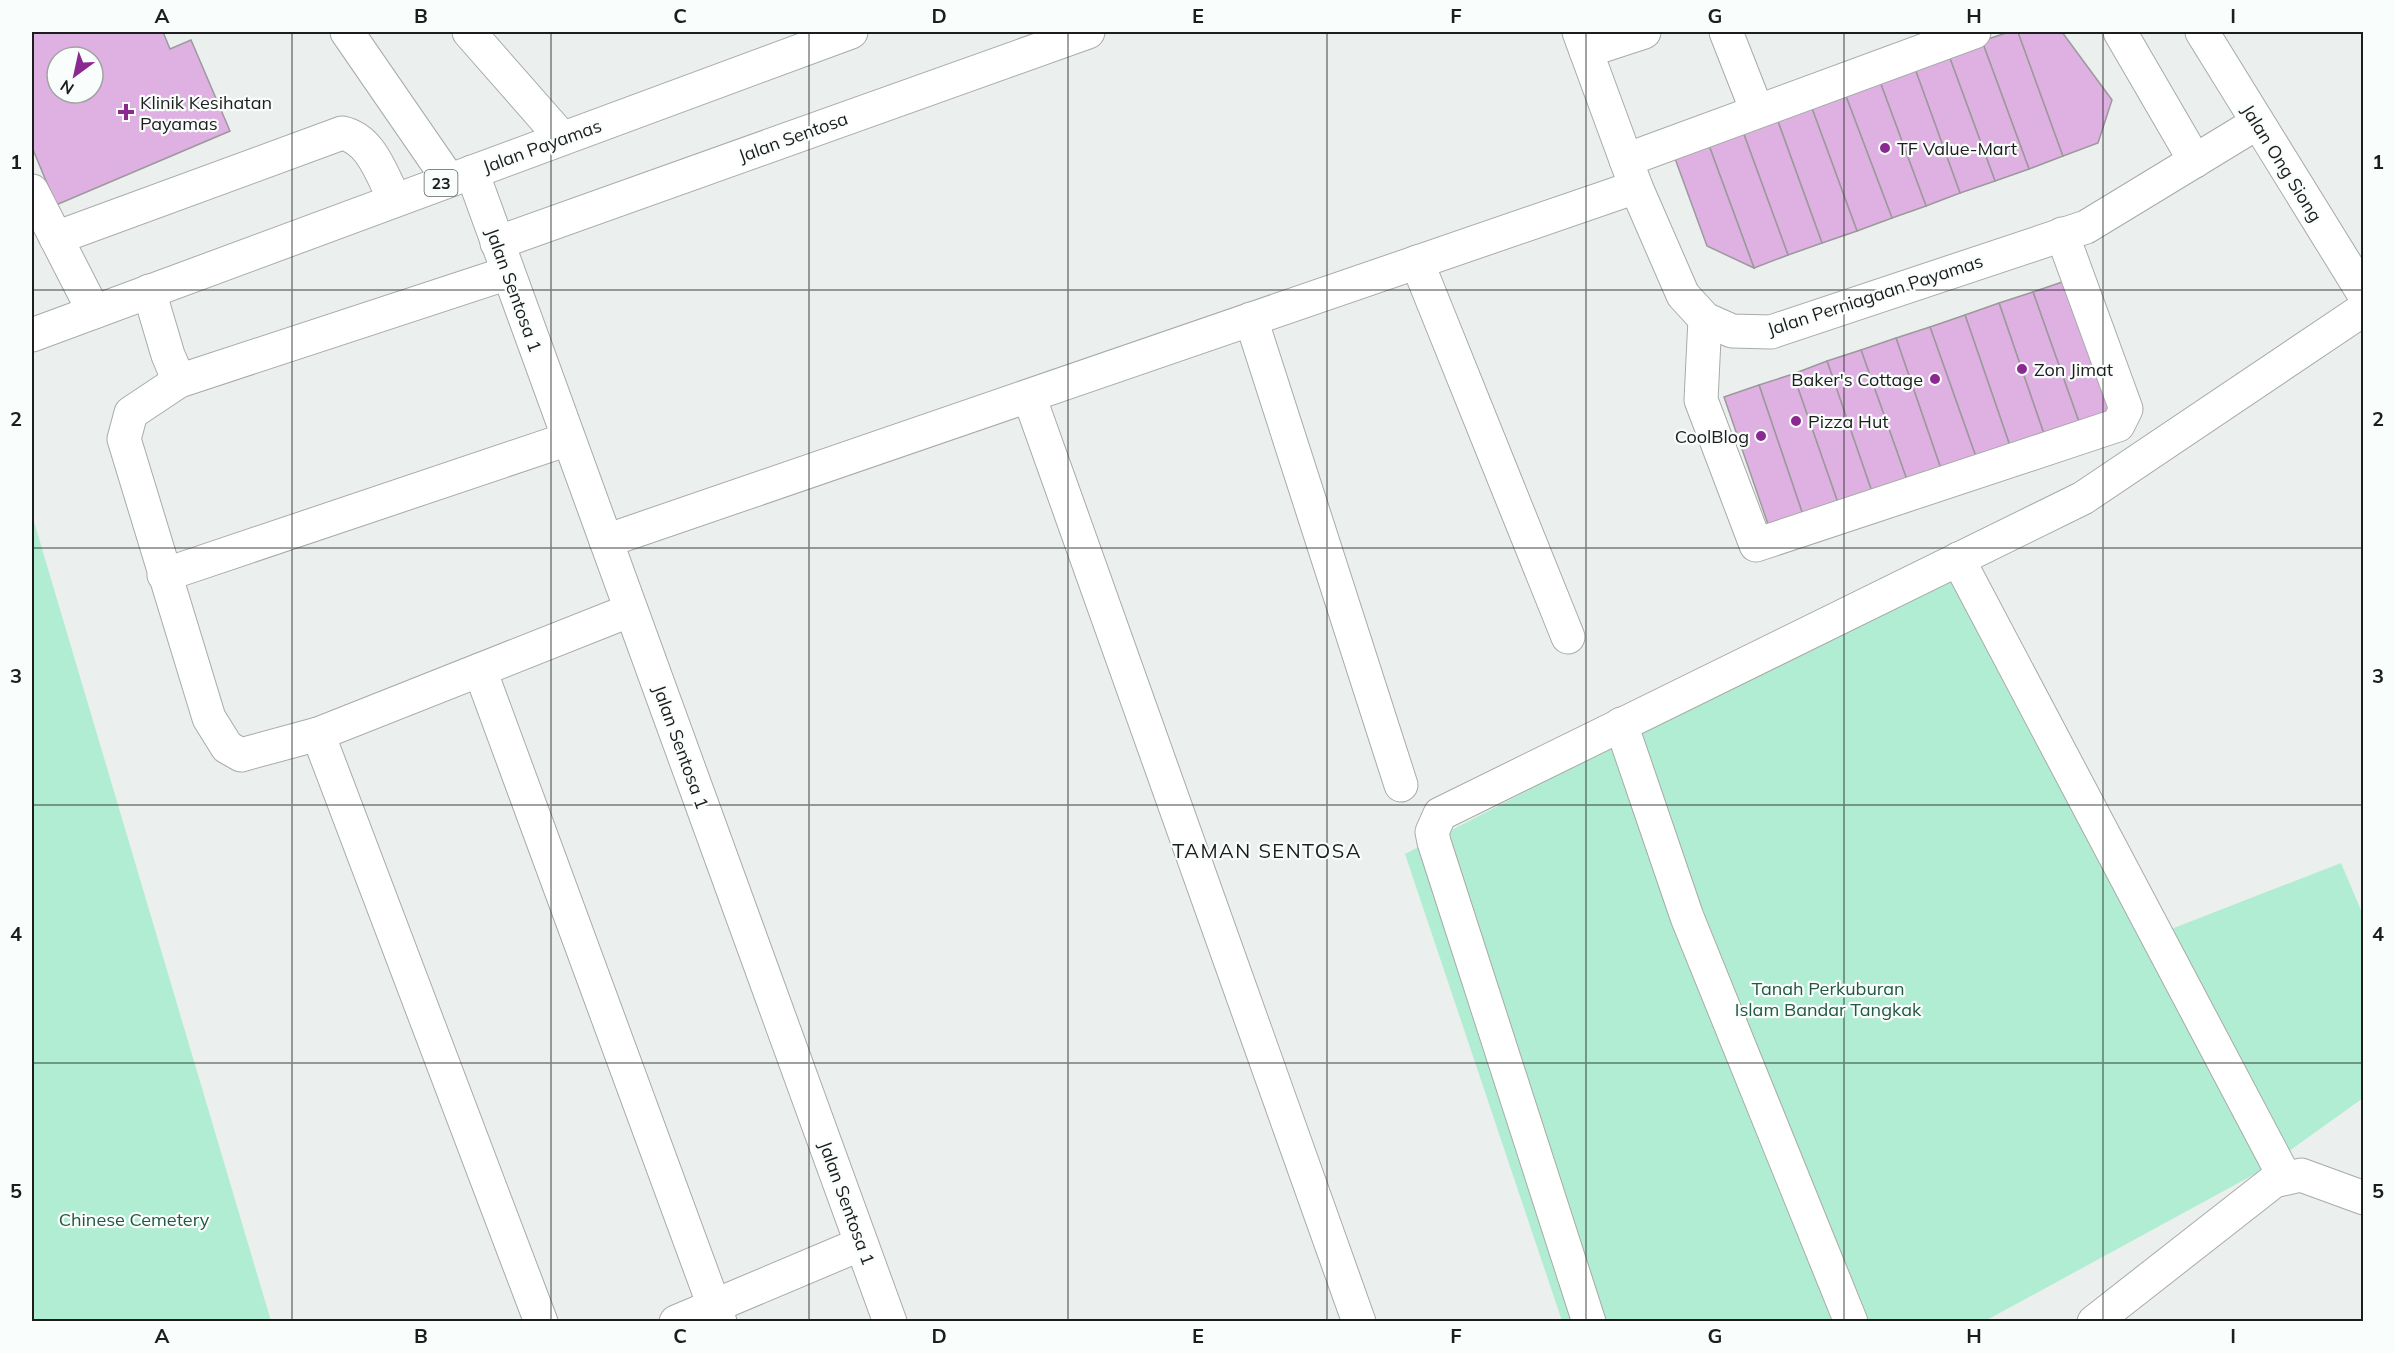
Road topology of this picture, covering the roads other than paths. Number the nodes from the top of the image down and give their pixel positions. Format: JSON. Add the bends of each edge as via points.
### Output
{"nodes":[{"id":1,"x":347,"y":32,"type":"edge"},
{"id":2,"x":469,"y":32,"type":"edge"},
{"id":3,"x":851,"y":32,"type":"edge"},
{"id":4,"x":1088,"y":32,"type":"edge"},
{"id":5,"x":1644,"y":32,"type":"edge"},
{"id":6,"x":1726,"y":32,"type":"edge"},
{"id":7,"x":1974,"y":32,"type":"edge"},
{"id":8,"x":2120,"y":32,"type":"edge"},
{"id":9,"x":2202,"y":32,"type":"edge"},
{"id":10,"x":1582,"y":41,"type":"edge"},
{"id":11,"x":1757,"y":111,"type":"junction"},
{"id":12,"x":2257,"y":123,"type":"junction"},
{"id":13,"x":562,"y":138,"type":"junction"},
{"id":14,"x":2195,"y":161,"type":"junction"},
{"id":15,"x":1631,"y":173,"type":"junction"},
{"id":16,"x":461,"y":176,"type":"junction"},
{"id":17,"x":32,"y":191,"type":"edge"},
{"id":18,"x":395,"y":200,"type":"junction"},
{"id":19,"x":2062,"y":234,"type":"junction"},
{"id":20,"x":56,"y":238,"type":"junction"},
{"id":21,"x":503,"y":258,"type":"junction"},
{"id":22,"x":1417,"y":262,"type":"junction"},
{"id":23,"x":149,"y":291,"type":"junction"},
{"id":24,"x":2364,"y":294,"type":"edge"},
{"id":25,"x":2364,"y":309,"type":"edge"},
{"id":26,"x":94,"y":312,"type":"junction"},
{"id":27,"x":1251,"y":319,"type":"junction"},
{"id":28,"x":1705,"y":319,"type":"junction"},
{"id":29,"x":32,"y":335,"type":"edge"},
{"id":30,"x":179,"y":381,"type":"junction"},
{"id":31,"x":1029,"y":396,"type":"junction"},
{"id":32,"x":568,"y":439,"type":"junction"},
{"id":33,"x":606,"y":542,"type":"junction"},
{"id":34,"x":1958,"y":560,"type":"junction"},
{"id":35,"x":164,"y":575,"type":"junction"},
{"id":36,"x":631,"y":610,"type":"junction"},
{"id":37,"x":1568,"y":637,"type":"dead end"},
{"id":38,"x":480,"y":670,"type":"junction"},
{"id":39,"x":1621,"y":724,"type":"junction"},
{"id":40,"x":318,"y":734,"type":"junction"},
{"id":41,"x":1401,"y":785,"type":"dead end"},
{"id":42,"x":2285,"y":1178,"type":"junction"},
{"id":43,"x":2364,"y":1198,"type":"edge"},
{"id":44,"x":861,"y":1244,"type":"junction"},
{"id":45,"x":717,"y":1314,"type":"edge"},
{"id":46,"x":541,"y":1322,"type":"edge"},
{"id":47,"x":676,"y":1322,"type":"edge"},
{"id":48,"x":890,"y":1322,"type":"edge"},
{"id":49,"x":1359,"y":1322,"type":"edge"},
{"id":50,"x":1589,"y":1322,"type":"edge"},
{"id":51,"x":1851,"y":1322,"type":"edge"},
{"id":52,"x":2094,"y":1322,"type":"edge"}],
"edges":[{"from":1,"to":16,"type":"main road","name":"Jalan Sentosa 1"},
{"from":2,"to":13,"type":"main road"},
{"from":3,"to":13,"type":"main road","name":"Jalan Payamas","number":"23"},
{"from":4,"to":21,"type":"main road","name":"Jalan Sentosa"},
{"from":5,"to":10,"type":"main road"},
{"from":6,"to":11,"type":"main road"},
{"from":7,"to":11,"type":"main road"},
{"from":8,"to":14,"type":"main road"},
{"from":9,"to":12,"type":"main road","name":"Jalan Ong Siong"},
{"from":10,"to":15,"type":"main road","name":"Jalan Perniagaan Payamas"},
{"from":11,"to":15,"type":"main road"},
{"from":12,"to":14,"type":"main road","name":"Jalan Perniagaan Payamas"},
{"from":12,"to":24,"type":"main road","name":"Jalan Ong Siong"},
{"from":13,"to":16,"type":"main road","name":"Jalan Payamas","number":"23"},
{"from":14,"to":19,"type":"main road","name":"Jalan Perniagaan Payamas","via":[[2086,227]]},
{"from":15,"to":22,"type":"main road"},
{"from":15,"to":28,"type":"main road","name":"Jalan Perniagaan Payamas","via":[[1683,295]]},
{"from":16,"to":18,"type":"main road","name":"Jalan Payamas","number":"23"},
{"from":16,"to":21,"type":"main road","name":"Jalan Sentosa 1"},
{"from":17,"to":20,"type":"main road"},
{"from":18,"to":20,"type":"main road","via":[[361,141],[342,133]]},
{"from":18,"to":23,"type":"main road","name":"Jalan Payamas","number":"23"},
{"from":19,"to":28,"type":"main road","name":"Jalan Perniagaan Payamas","via":[[1771,332],[1732,331]]},
{"from":19,"to":28,"type":"main road","via":[[2127,409],[2118,425],[1756,545],[1701,400]]},
{"from":20,"to":26,"type":"main road"},
{"from":21,"to":30,"type":"main road","name":"Jalan Sentosa"},
{"from":21,"to":32,"type":"main road","name":"Jalan Sentosa 1"},
{"from":22,"to":27,"type":"main road"},
{"from":22,"to":37,"type":"main road"},
{"from":23,"to":26,"type":"main road","name":"Jalan Payamas","number":"23"},
{"from":23,"to":30,"type":"main road"},
{"from":25,"to":34,"type":"main road","via":[[2083,498]]},
{"from":26,"to":29,"type":"main road","name":"Jalan Payamas","number":"23"},
{"from":27,"to":31,"type":"main road"},
{"from":27,"to":41,"type":"main road"},
{"from":30,"to":35,"type":"main road","name":"Jalan Sentosa","via":[[130,413],[124,439]]},
{"from":31,"to":33,"type":"main road"},
{"from":31,"to":49,"type":"main road"},
{"from":32,"to":33,"type":"main road","name":"Jalan Sentosa 1"},
{"from":32,"to":35,"type":"main road"},
{"from":33,"to":36,"type":"main road","name":"Jalan Sentosa 1"},
{"from":34,"to":39,"type":"main road"},
{"from":34,"to":42,"type":"main road"},
{"from":35,"to":40,"type":"main road","name":"Jalan Sentosa","via":[[209,718],[227,747],[241,755]]},
{"from":36,"to":38,"type":"main road","name":"Jalan Sentosa"},
{"from":36,"to":44,"type":"main road","name":"Jalan Sentosa 1"},
{"from":38,"to":40,"type":"main road","name":"Jalan Sentosa"},
{"from":38,"to":45,"type":"main road"},
{"from":39,"to":50,"type":"main road","via":[[1449,808],[1440,814],[1432,832]]},
{"from":39,"to":51,"type":"main road","via":[[1687,918]]},
{"from":40,"to":46,"type":"main road"},
{"from":42,"to":43,"type":"main road","via":[[2301,1175]]},
{"from":42,"to":52,"type":"main road","via":[[2274,1181]]},
{"from":44,"to":45,"type":"main road"},
{"from":44,"to":48,"type":"main road","name":"Jalan Sentosa 1"},
{"from":45,"to":47,"type":"main road"}]}
